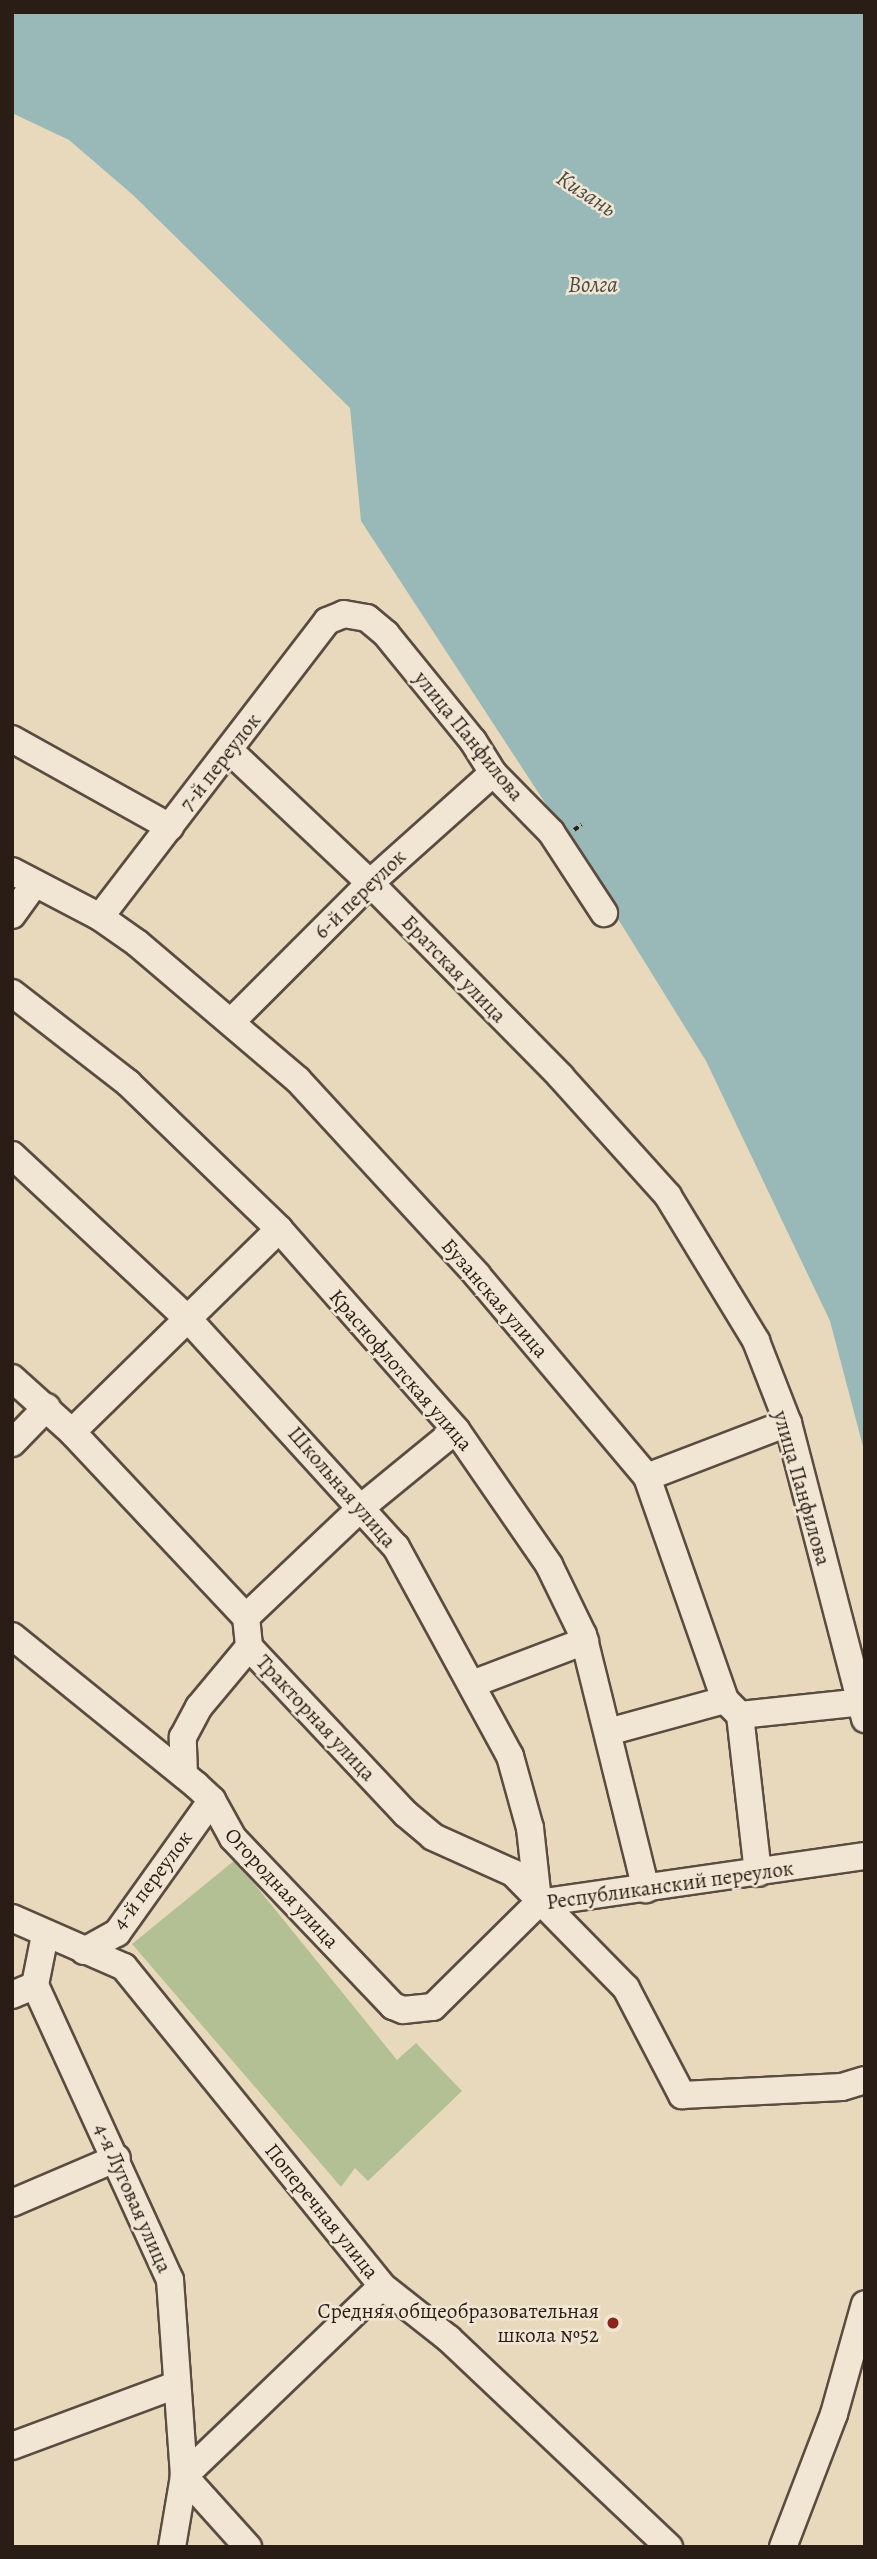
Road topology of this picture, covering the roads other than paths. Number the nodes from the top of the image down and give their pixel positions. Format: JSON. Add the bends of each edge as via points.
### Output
{"nodes":[{"id":1,"x":344,"y":614,"type":"joint"},
{"id":2,"x":12,"y":739,"type":"edge"},
{"id":3,"x":230,"y":751,"type":"junction"},
{"id":4,"x":493,"y":773,"type":"junction"},
{"id":5,"x":170,"y":827,"type":"junction"},
{"id":6,"x":24,"y":877,"type":"edge"},
{"id":7,"x":370,"y":883,"type":"junction"},
{"id":8,"x":604,"y":913,"type":"dead end"},
{"id":9,"x":12,"y":915,"type":"edge"},
{"id":10,"x":100,"y":917,"type":"junction"},
{"id":11,"x":12,"y":993,"type":"edge"},
{"id":12,"x":232,"y":1021,"type":"junction"},
{"id":13,"x":12,"y":1155,"type":"edge"},
{"id":14,"x":668,"y":1196,"type":"joint"},
{"id":15,"x":279,"y":1229,"type":"junction"},
{"id":16,"x":190,"y":1321,"type":"junction"},
{"id":17,"x":12,"y":1378,"type":"edge"},
{"id":18,"x":47,"y":1407,"type":"junction"},
{"id":19,"x":788,"y":1423,"type":"junction"},
{"id":20,"x":456,"y":1430,"type":"junction"},
{"id":21,"x":72,"y":1433,"type":"junction"},
{"id":22,"x":12,"y":1443,"type":"edge"},
{"id":23,"x":647,"y":1478,"type":"junction"},
{"id":24,"x":363,"y":1506,"type":"junction"},
{"id":25,"x":246,"y":1617,"type":"junction"},
{"id":26,"x":12,"y":1636,"type":"edge"},
{"id":27,"x":585,"y":1641,"type":"junction"},
{"id":28,"x":249,"y":1647,"type":"junction"},
{"id":29,"x":472,"y":1684,"type":"junction"},
{"id":30,"x":733,"y":1707,"type":"junction"},
{"id":31,"x":864,"y":1710,"type":"edge"},
{"id":32,"x":608,"y":1732,"type":"junction"},
{"id":33,"x":184,"y":1775,"type":"junction"},
{"id":34,"x":212,"y":1800,"type":"junction"},
{"id":35,"x":865,"y":1856,"type":"edge"},
{"id":36,"x":758,"y":1873,"type":"junction"},
{"id":37,"x":646,"y":1889,"type":"junction"},
{"id":38,"x":538,"y":1903,"type":"junction"},
{"id":39,"x":12,"y":1918,"type":"edge"},
{"id":40,"x":45,"y":1936,"type":"junction"},
{"id":41,"x":84,"y":1951,"type":"junction"},
{"id":42,"x":24,"y":1990,"type":"edge"},
{"id":43,"x":433,"y":2007,"type":"joint"},
{"id":44,"x":865,"y":2080,"type":"edge"},
{"id":45,"x":117,"y":2158,"type":"junction"},
{"id":46,"x":12,"y":2203,"type":"edge"},
{"id":47,"x":382,"y":2286,"type":"junction"},
{"id":48,"x":865,"y":2304,"type":"edge"},
{"id":49,"x":176,"y":2385,"type":"junction"},
{"id":50,"x":12,"y":2446,"type":"edge"},
{"id":51,"x":184,"y":2476,"type":"junction"},
{"id":52,"x":172,"y":2547,"type":"edge"},
{"id":53,"x":248,"y":2547,"type":"edge"},
{"id":54,"x":669,"y":2547,"type":"edge"},
{"id":55,"x":783,"y":2547,"type":"edge"}],
"edges":[{"from":1,"to":3,"type":"street","name":"7-й переулок","via":[[327,621]]},
{"from":1,"to":4,"type":"street","name":"улица Панфилова","via":[[367,618],[386,634],[473,741]]},
{"from":2,"to":5,"type":"street"},
{"from":3,"to":5,"type":"street","name":"7-й переулок"},
{"from":3,"to":7,"type":"street","name":"Братская улица"},
{"from":4,"to":7,"type":"street","name":"6-й переулок"},
{"from":4,"to":8,"type":"street","name":"улица Панфилова","via":[[551,832]]},
{"from":5,"to":10,"type":"street","name":"7-й переулок"},
{"from":6,"to":9,"type":"street"},
{"from":6,"to":10,"type":"street","name":"Бузанская улица"},
{"from":7,"to":12,"type":"street","name":"6-й переулок"},
{"from":7,"to":14,"type":"street","name":"Братская улица","via":[[561,1077]]},
{"from":10,"to":12,"type":"street","name":"Бузанская улица"},
{"from":11,"to":15,"type":"street","name":"Краснофлотская улица","via":[[128,1083]]},
{"from":12,"to":23,"type":"street","name":"Бузанская улица","via":[[298,1080],[477,1275]]},
{"from":13,"to":16,"type":"street","name":"Школьная улица"},
{"from":14,"to":19,"type":"street","name":"улица Панфилова","via":[[756,1341]]},
{"from":15,"to":16,"type":"street"},
{"from":15,"to":20,"type":"street","name":"Краснофлотская улица"},
{"from":16,"to":21,"type":"street"},
{"from":16,"to":24,"type":"street","name":"Школьная улица"},
{"from":17,"to":18,"type":"street"},
{"from":18,"to":21,"type":"street"},
{"from":18,"to":22,"type":"street"},
{"from":19,"to":23,"type":"street"},
{"from":19,"to":31,"type":"street","name":"улица Панфилова"},
{"from":20,"to":24,"type":"street"},
{"from":20,"to":27,"type":"street","name":"Краснофлотская улица","via":[[549,1564]]},
{"from":21,"to":25,"type":"street"},
{"from":23,"to":30,"type":"street","name":"Бузанская улица"},
{"from":24,"to":25,"type":"street"},
{"from":24,"to":29,"type":"street","name":"Школьная улица","via":[[396,1547]]},
{"from":25,"to":28,"type":"street","name":"Тракторная улица"},
{"from":26,"to":33,"type":"street","name":"Огородная улица"},
{"from":27,"to":29,"type":"street"},
{"from":27,"to":32,"type":"street","name":"Краснофлотская улица"},
{"from":28,"to":33,"type":"street","via":[[199,1707],[183,1737]]},
{"from":28,"to":38,"type":"street","name":"Тракторная улица","via":[[426,1832],[500,1865],[521,1880]]},
{"from":29,"to":38,"type":"street","name":"Школьная улица","via":[[520,1783]]},
{"from":30,"to":31,"type":"street"},
{"from":30,"to":32,"type":"street"},
{"from":30,"to":36,"type":"street","name":"Бузанская улица"},
{"from":32,"to":37,"type":"street","name":"Краснофлотская улица"},
{"from":33,"to":34,"type":"street","name":"Огородная улица"},
{"from":34,"to":41,"type":"street","name":"4-й переулок","via":[[117,1933]]},
{"from":34,"to":43,"type":"street","name":"Огородная улица","via":[[233,1838],[393,2006],[415,2012]]},
{"from":35,"to":36,"type":"street","name":"Республиканский переулок"},
{"from":36,"to":37,"type":"street","name":"Республиканский переулок"},
{"from":37,"to":38,"type":"street","name":"Республиканский переулок"},
{"from":38,"to":43,"type":"street","name":"Республиканский переулок"},
{"from":38,"to":44,"type":"street","name":"Тракторная улица","via":[[626,1988],[682,2095],[842,2087]]},
{"from":39,"to":40,"type":"street","name":"Поперечная улица"},
{"from":40,"to":41,"type":"street","name":"Поперечная улица"},
{"from":40,"to":42,"type":"street","name":"4-я Луговая улица"},
{"from":41,"to":47,"type":"street","name":"Поперечная улица","via":[[124,1967]]},
{"from":42,"to":45,"type":"street","name":"4-я Луговая улица"},
{"from":45,"to":46,"type":"street"},
{"from":45,"to":49,"type":"street","name":"4-я Луговая улица","via":[[170,2280]]},
{"from":47,"to":51,"type":"street"},
{"from":47,"to":54,"type":"street","name":"Поперечная улица","via":[[449,2339]]},
{"from":48,"to":55,"type":"street","via":[[834,2414]]},
{"from":49,"to":50,"type":"street"},
{"from":49,"to":51,"type":"street","name":"4-я Луговая улица"},
{"from":51,"to":52,"type":"street","name":"4-я Луговая улица"},
{"from":51,"to":53,"type":"street"}]}
